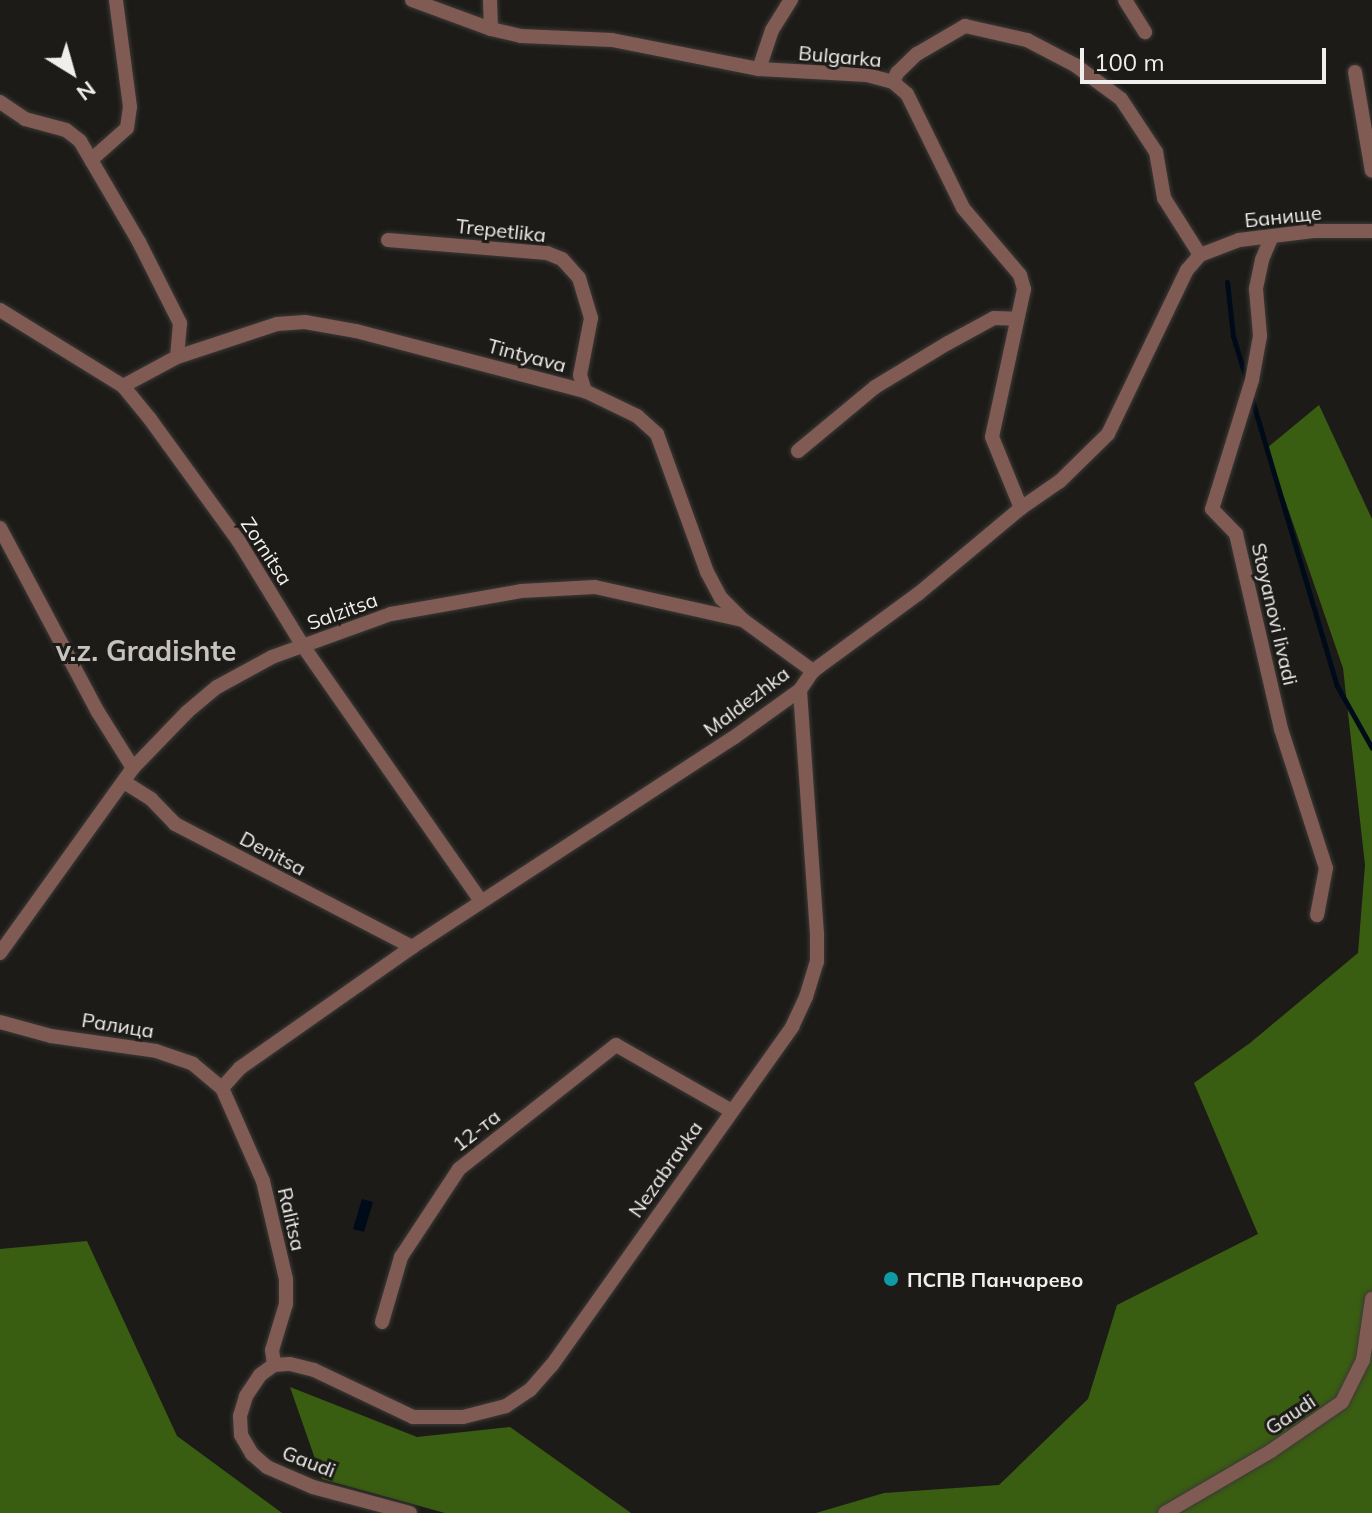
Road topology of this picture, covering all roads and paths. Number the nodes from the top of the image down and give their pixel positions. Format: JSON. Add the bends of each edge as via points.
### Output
{"nodes":[{"id":1,"x":116,"y":0,"type":"edge"},
{"id":2,"x":412,"y":0,"type":"edge"},
{"id":3,"x":490,"y":0,"type":"edge"},
{"id":4,"x":791,"y":0,"type":"edge"},
{"id":5,"x":1125,"y":0,"type":"edge"},
{"id":6,"x":491,"y":29,"type":"junction"},
{"id":7,"x":1145,"y":32,"type":"dead end"},
{"id":8,"x":759,"y":69,"type":"junction"},
{"id":9,"x":1355,"y":72,"type":"dead end"},
{"id":10,"x":893,"y":82,"type":"junction"},
{"id":11,"x":0,"y":102,"type":"edge"},
{"id":12,"x":91,"y":160,"type":"junction"},
{"id":13,"x":1372,"y":171,"type":"edge"},
{"id":14,"x":1372,"y":231,"type":"edge"},
{"id":15,"x":1272,"y":236,"type":"junction"},
{"id":16,"x":388,"y":240,"type":"dead end"},
{"id":17,"x":1200,"y":255,"type":"junction"},
{"id":18,"x":0,"y":310,"type":"edge"},
{"id":19,"x":1017,"y":319,"type":"junction"},
{"id":20,"x":177,"y":357,"type":"junction"},
{"id":21,"x":123,"y":386,"type":"junction"},
{"id":22,"x":585,"y":391,"type":"junction"},
{"id":23,"x":798,"y":451,"type":"dead end"},
{"id":24,"x":1021,"y":508,"type":"junction"},
{"id":25,"x":0,"y":528,"type":"edge"},
{"id":26,"x":743,"y":620,"type":"junction"},
{"id":27,"x":303,"y":646,"type":"junction"},
{"id":28,"x":813,"y":671,"type":"junction"},
{"id":29,"x":800,"y":690,"type":"junction"},
{"id":30,"x":133,"y":768,"type":"junction"},
{"id":31,"x":124,"y":782,"type":"junction"},
{"id":32,"x":481,"y":901,"type":"junction"},
{"id":33,"x":1317,"y":915,"type":"dead end"},
{"id":34,"x":412,"y":947,"type":"junction"},
{"id":35,"x":0,"y":953,"type":"edge"},
{"id":36,"x":0,"y":1022,"type":"edge"},
{"id":37,"x":222,"y":1088,"type":"junction"},
{"id":38,"x":730,"y":1110,"type":"junction"},
{"id":39,"x":1372,"y":1299,"type":"edge"},
{"id":40,"x":382,"y":1322,"type":"dead end"},
{"id":41,"x":274,"y":1365,"type":"junction"},
{"id":42,"x":410,"y":1513,"type":"edge"},
{"id":43,"x":1165,"y":1513,"type":"edge"}],
"edges":[{"from":1,"to":12,"type":"street","via":[[130,107],[127,128]]},
{"from":2,"to":6,"type":"street","name":"Bulgarka"},
{"from":3,"to":6,"type":"street"},
{"from":4,"to":8,"type":"street","via":[[772,30]]},
{"from":5,"to":7,"type":"street"},
{"from":6,"to":8,"type":"street","name":"Bulgarka","via":[[537,38],[612,40]]},
{"from":8,"to":10,"type":"street","name":"Bulgarka","via":[[867,75]]},
{"from":9,"to":13,"type":"street"},
{"from":10,"to":17,"type":"street","via":[[917,54],[965,26],[1027,40],[1075,65],[1121,99],[1156,152],[1164,198]]},
{"from":10,"to":19,"type":"street","name":"Bulgarka","via":[[907,94],[963,208],[1020,275],[1024,289]]},
{"from":11,"to":12,"type":"street","via":[[25,119],[66,130]]},
{"from":12,"to":20,"type":"street","via":[[180,323]]},
{"from":14,"to":15,"type":"street","name":"Банище"},
{"from":15,"to":17,"type":"street","name":"Банище","via":[[1239,240]]},
{"from":15,"to":33,"type":"street","name":"Stoyanovi livadi","via":[[1256,289],[1260,336],[1252,380],[1212,509],[1236,534],[1281,729],[1326,868]]},
{"from":16,"to":22,"type":"street","name":"Trepetlika","via":[[547,253],[562,259],[579,278],[591,318],[580,375]]},
{"from":17,"to":24,"type":"street","name":"Maldezhka","via":[[1187,270],[1108,434],[1060,481]]},
{"from":18,"to":21,"type":"street","name":"Zornitsa"},
{"from":19,"to":23,"type":"street","via":[[994,318],[948,343],[875,387]]},
{"from":19,"to":24,"type":"street","name":"Bulgarka","via":[[992,437]]},
{"from":20,"to":21,"type":"street","name":"Tintyava"},
{"from":20,"to":22,"type":"street","name":"Tintyava","via":[[277,324],[305,322]]},
{"from":21,"to":27,"type":"street","name":"Zornitsa","via":[[238,540]]},
{"from":22,"to":26,"type":"street","name":"Tintyava","via":[[637,416],[657,434],[713,584]]},
{"from":24,"to":28,"type":"street","name":"Maldezhka","via":[[918,594]]},
{"from":25,"to":30,"type":"street"},
{"from":26,"to":27,"type":"street","name":"Salzitsa","via":[[595,587],[521,591],[391,614]]},
{"from":26,"to":28,"type":"street","name":"Salzitsa"},
{"from":27,"to":30,"type":"street","name":"Salzitsa","via":[[217,687]]},
{"from":27,"to":32,"type":"street","name":"Zornitsa"},
{"from":28,"to":29,"type":"street","name":"Maldezhka"},
{"from":29,"to":32,"type":"street","name":"Maldezhka"},
{"from":29,"to":38,"type":"street","name":"Nezabravka","via":[[817,962],[792,1027]]},
{"from":30,"to":31,"type":"street","name":"Salzitsa"},
{"from":31,"to":34,"type":"street","name":"Denitsa","via":[[151,799],[175,824]]},
{"from":31,"to":35,"type":"street","name":"Salzitsa"},
{"from":32,"to":34,"type":"street","name":"Maldezhka"},
{"from":34,"to":37,"type":"street","name":"Maldezhka","via":[[240,1068]]},
{"from":36,"to":37,"type":"street","name":"Ралица","via":[[51,1036],[156,1051],[193,1064]]},
{"from":37,"to":41,"type":"street","name":"Ralitsa","via":[[254,1152],[286,1279],[286,1304],[272,1350]]},
{"from":38,"to":40,"type":"street","name":"12-та","via":[[616,1045],[459,1169],[401,1257]]},
{"from":38,"to":41,"type":"street","name":"Nezabravka","via":[[552,1365],[530,1390],[506,1406],[463,1417],[413,1417],[314,1370]]},
{"from":39,"to":43,"type":"street","name":"Gaudi","via":[[1363,1360],[1342,1402]]},
{"from":41,"to":42,"type":"street","name":"Gaudi","via":[[260,1375],[240,1416],[241,1435],[252,1454],[267,1467],[313,1487]]}]}
